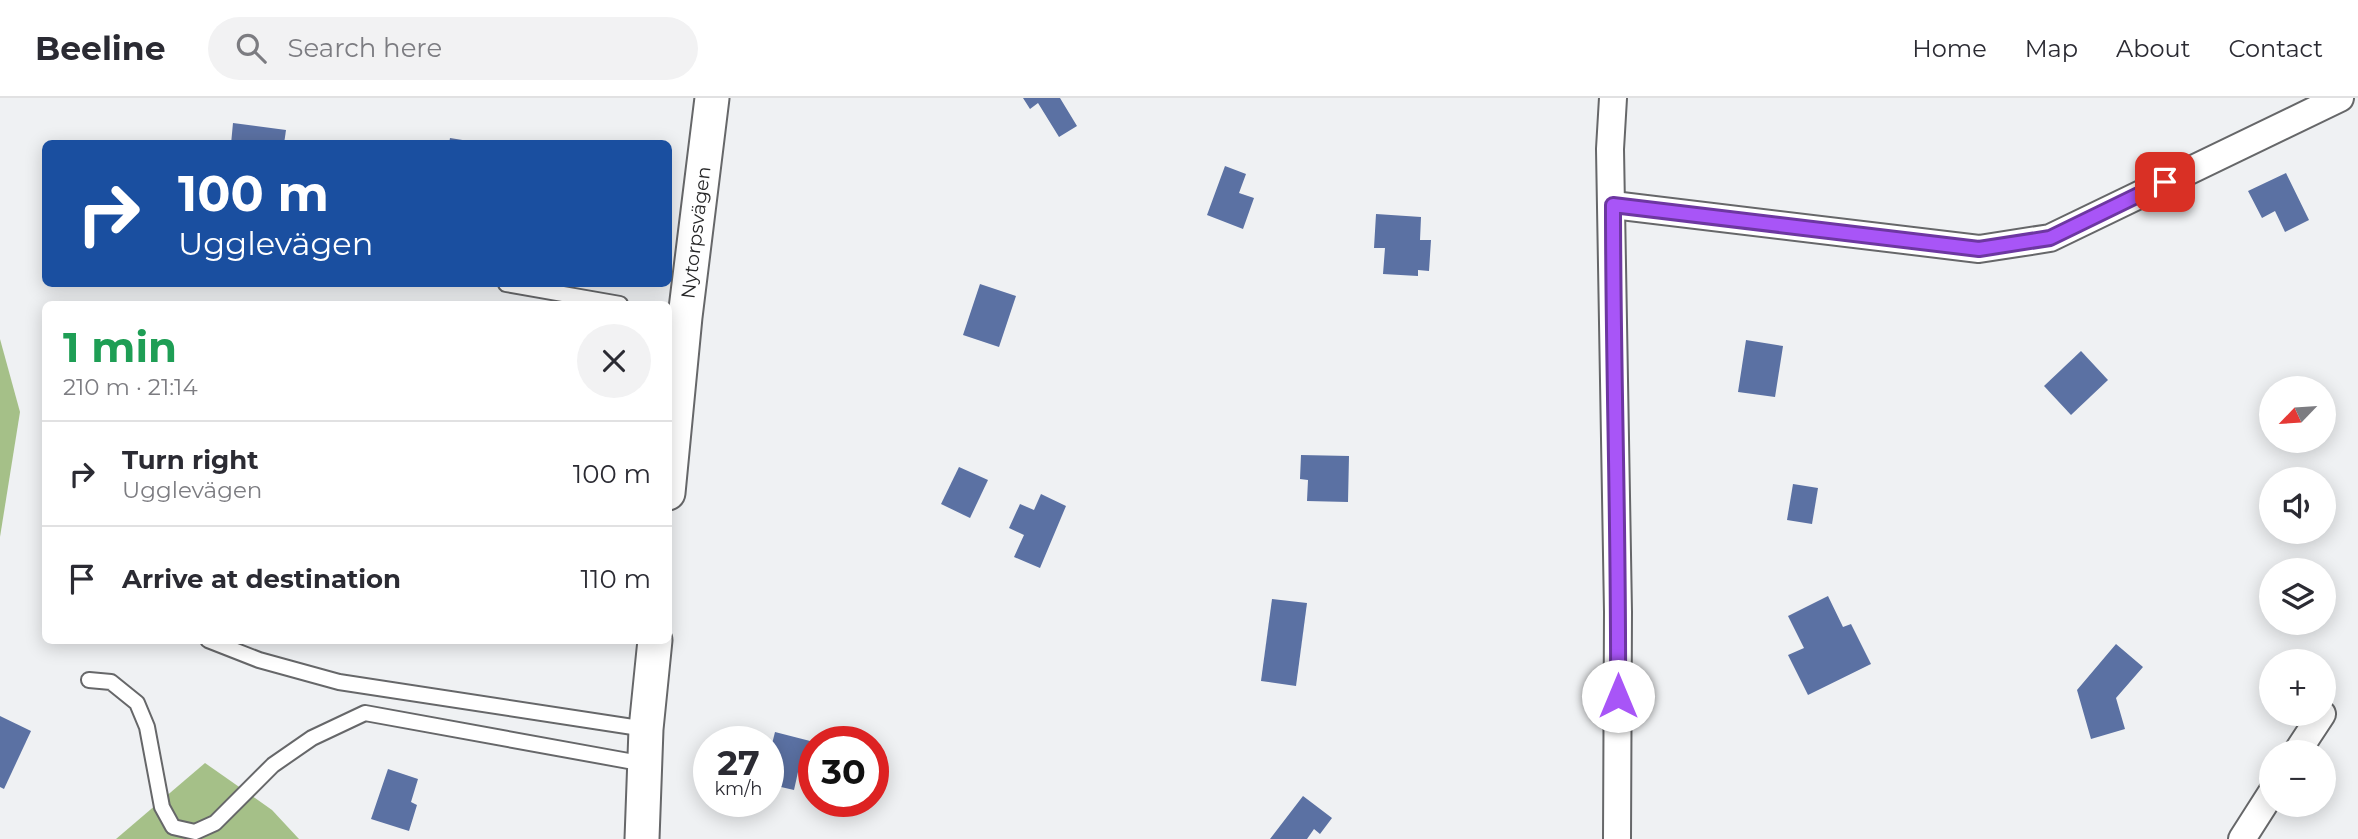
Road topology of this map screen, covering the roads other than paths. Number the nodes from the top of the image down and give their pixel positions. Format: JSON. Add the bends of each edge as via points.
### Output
{"nodes":[{"id":1,"x":712,"y":98,"type":"edge"},
{"id":2,"x":1613,"y":98,"type":"edge"},
{"id":3,"x":2340,"y":98,"type":"edge"},
{"id":4,"x":1613,"y":205,"type":"junction"},
{"id":5,"x":523,"y":287,"type":"edge"},
{"id":6,"x":603,"y":301,"type":"edge"},
{"id":7,"x":677,"y":315,"type":"edge"},
{"id":8,"x":672,"y":414,"type":"edge"},
{"id":9,"x":218,"y":644,"type":"edge"},
{"id":10,"x":655,"y":644,"type":"edge"},
{"id":11,"x":89,"y":680,"type":"dead end"},
{"id":12,"x":646,"y":729,"type":"junction"},
{"id":13,"x":645,"y":764,"type":"junction"},
{"id":14,"x":2259,"y":812,"type":"edge"},
{"id":15,"x":642,"y":839,"type":"edge"},
{"id":16,"x":1617,"y":839,"type":"edge"},
{"id":17,"x":2242,"y":839,"type":"edge"}],
"edges":[{"from":1,"to":7,"type":"street","name":"Nytorpsvägen"},
{"from":2,"to":4,"type":"street"},
{"from":3,"to":4,"type":"street","via":[[2050,238],[1979,249]]},
{"from":4,"to":16,"type":"street"},
{"from":5,"to":6,"type":"lane"},
{"from":7,"to":8,"type":"street","name":"Nytorpsvägen"},
{"from":9,"to":12,"type":"lane","via":[[339,682]]},
{"from":10,"to":12,"type":"street"},
{"from":11,"to":13,"type":"lane","via":[[111,682],[137,703],[147,727],[162,807],[173,827],[195,832],[215,824],[273,765],[312,738],[365,713]]},
{"from":12,"to":13,"type":"street"},
{"from":13,"to":15,"type":"street"},
{"from":14,"to":17,"type":"street"}]}
